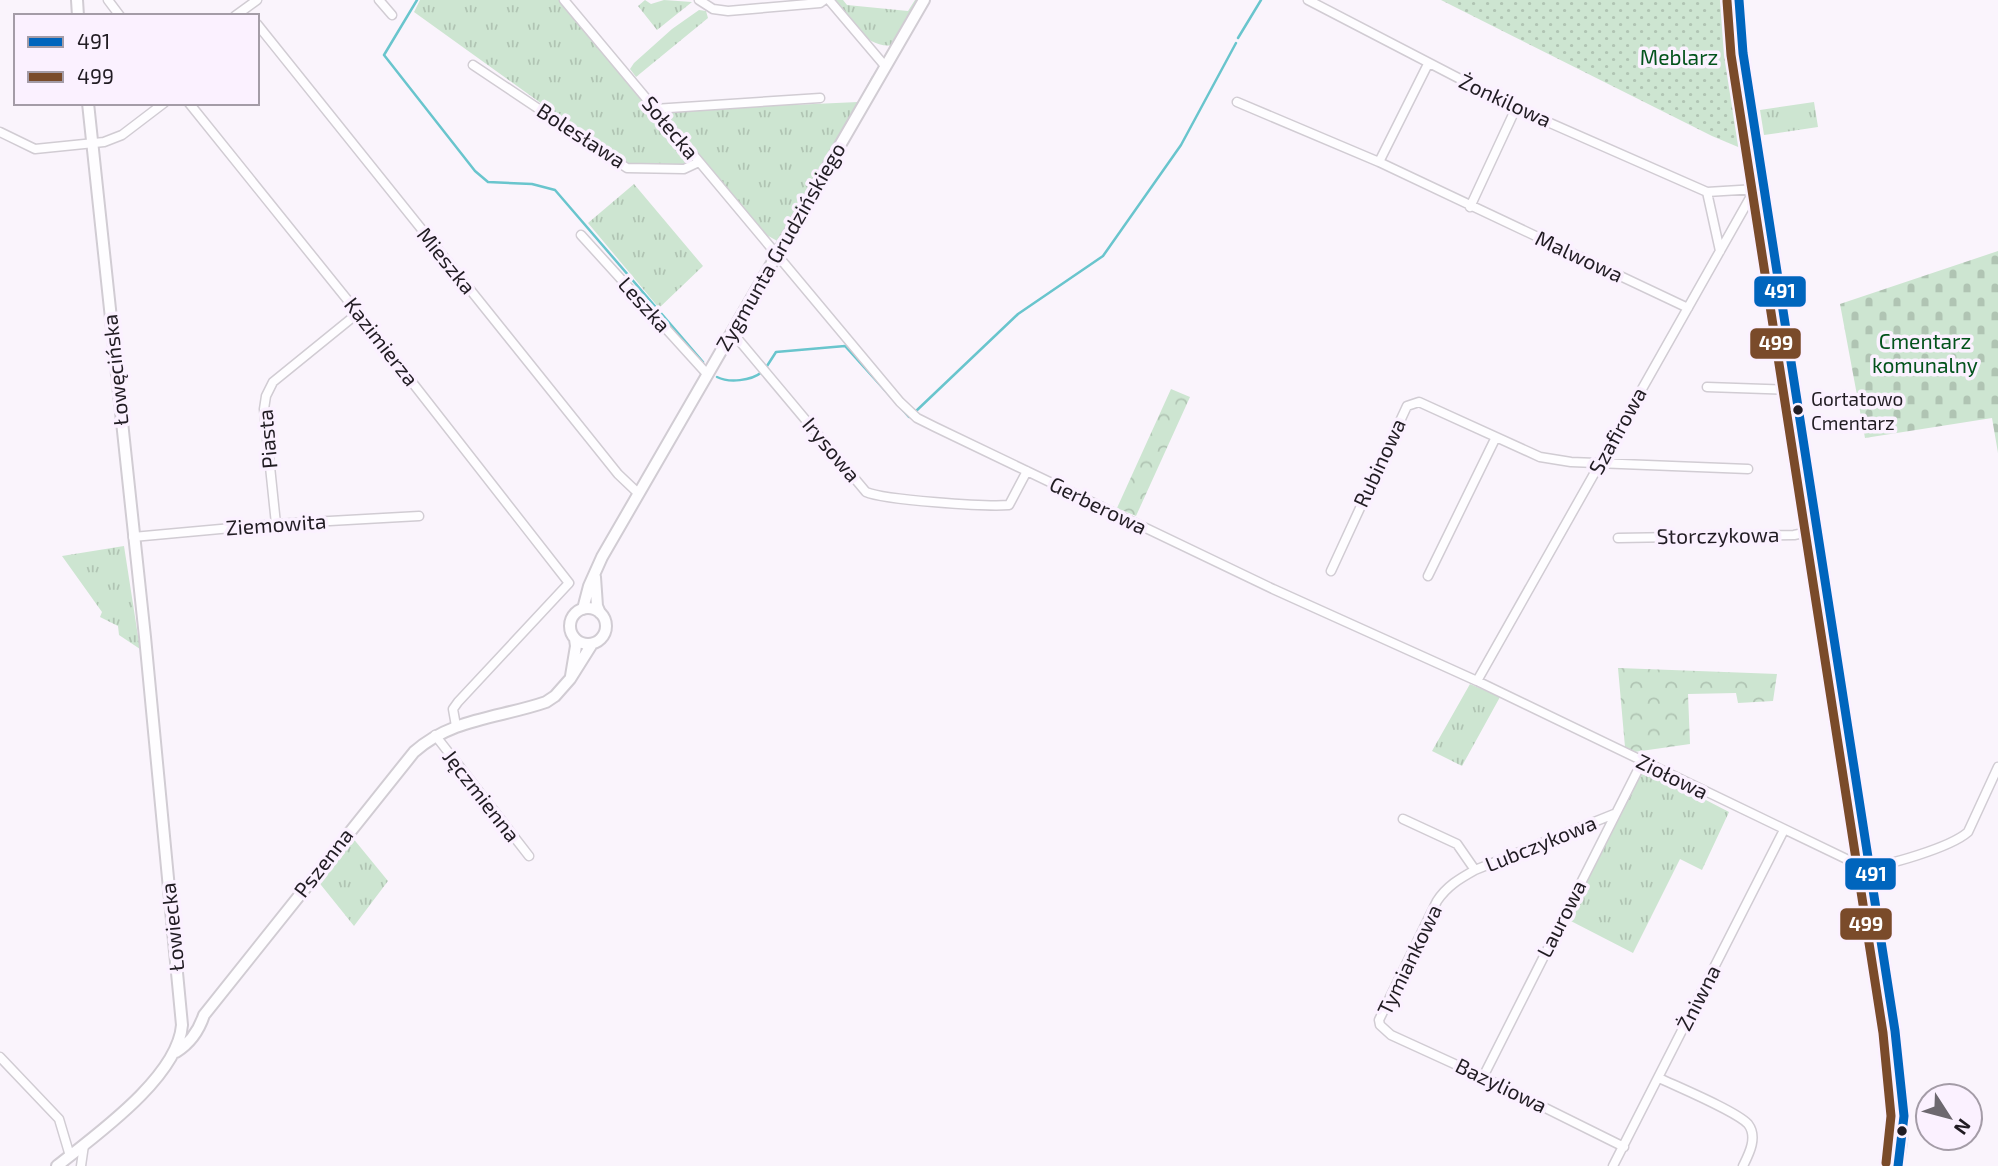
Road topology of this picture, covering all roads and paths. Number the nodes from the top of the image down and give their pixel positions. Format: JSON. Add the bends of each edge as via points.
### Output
{"nodes":[{"id":1,"x":257,"y":0,"type":"edge"},
{"id":2,"x":379,"y":0,"type":"edge"},
{"id":3,"x":564,"y":0,"type":"edge"},
{"id":4,"x":699,"y":0,"type":"edge"},
{"id":5,"x":826,"y":0,"type":"edge"},
{"id":6,"x":924,"y":0,"type":"edge"},
{"id":7,"x":1308,"y":0,"type":"edge"},
{"id":8,"x":1739,"y":0,"type":"edge"},
{"id":9,"x":247,"y":13,"type":"edge"},
{"id":10,"x":392,"y":15,"type":"dead end"},
{"id":11,"x":259,"y":26,"type":"edge"},
{"id":12,"x":1428,"y":64,"type":"junction"},
{"id":13,"x":473,"y":65,"type":"dead end"},
{"id":14,"x":886,"y":66,"type":"junction"},
{"id":15,"x":820,"y":98,"type":"dead end"},
{"id":16,"x":1237,"y":102,"type":"dead end"},
{"id":17,"x":88,"y":105,"type":"edge"},
{"id":18,"x":161,"y":105,"type":"edge"},
{"id":19,"x":191,"y":105,"type":"edge"},
{"id":20,"x":1516,"y":108,"type":"junction"},
{"id":21,"x":654,"y":109,"type":"junction"},
{"id":22,"x":0,"y":132,"type":"edge"},
{"id":23,"x":92,"y":144,"type":"junction"},
{"id":24,"x":699,"y":162,"type":"junction"},
{"id":25,"x":1379,"y":162,"type":"junction"},
{"id":26,"x":1764,"y":187,"type":"junction"},
{"id":27,"x":1755,"y":189,"type":"junction"},
{"id":28,"x":1707,"y":192,"type":"junction"},
{"id":29,"x":1470,"y":207,"type":"junction"},
{"id":30,"x":582,"y":235,"type":"dead end"},
{"id":31,"x":1720,"y":251,"type":"junction"},
{"id":32,"x":776,"y":255,"type":"junction"},
{"id":33,"x":1688,"y":308,"type":"junction"},
{"id":34,"x":358,"y":313,"type":"junction"},
{"id":35,"x":731,"y":335,"type":"junction"},
{"id":36,"x":708,"y":375,"type":"junction"},
{"id":37,"x":1707,"y":387,"type":"dead end"},
{"id":38,"x":1796,"y":390,"type":"junction"},
{"id":39,"x":1496,"y":437,"type":"junction"},
{"id":40,"x":1600,"y":462,"type":"junction"},
{"id":41,"x":1748,"y":469,"type":"dead end"},
{"id":42,"x":1027,"y":471,"type":"junction"},
{"id":43,"x":639,"y":494,"type":"junction"},
{"id":44,"x":419,"y":516,"type":"dead end"},
{"id":45,"x":276,"y":524,"type":"junction"},
{"id":46,"x":1818,"y":530,"type":"junction"},
{"id":47,"x":133,"y":537,"type":"junction"},
{"id":48,"x":1618,"y":538,"type":"dead end"},
{"id":49,"x":1331,"y":571,"type":"dead end"},
{"id":50,"x":594,"y":575,"type":"junction"},
{"id":51,"x":1428,"y":576,"type":"dead end"},
{"id":52,"x":583,"y":609,"type":"junction"},
{"id":53,"x":600,"y":613,"type":"junction"},
{"id":54,"x":145,"y":637,"type":"joint"},
{"id":55,"x":575,"y":639,"type":"junction"},
{"id":56,"x":592,"y":644,"type":"junction"},
{"id":57,"x":570,"y":679,"type":"junction"},
{"id":58,"x":1477,"y":681,"type":"junction"},
{"id":59,"x":456,"y":726,"type":"junction"},
{"id":60,"x":435,"y":736,"type":"junction"},
{"id":61,"x":1642,"y":762,"type":"junction"},
{"id":62,"x":1998,"y":768,"type":"edge"},
{"id":63,"x":1614,"y":814,"type":"junction"},
{"id":64,"x":1404,"y":819,"type":"dead end"},
{"id":65,"x":1784,"y":830,"type":"junction"},
{"id":66,"x":529,"y":856,"type":"dead end"},
{"id":67,"x":1869,"y":867,"type":"junction"},
{"id":68,"x":1475,"y":870,"type":"junction"},
{"id":69,"x":181,"y":1019,"type":"junction"},
{"id":70,"x":203,"y":1020,"type":"junction"},
{"id":71,"x":1380,"y":1025,"type":"joint"},
{"id":72,"x":174,"y":1053,"type":"junction"},
{"id":73,"x":0,"y":1057,"type":"edge"},
{"id":74,"x":1483,"y":1077,"type":"junction"},
{"id":75,"x":1659,"y":1078,"type":"junction"},
{"id":76,"x":84,"y":1145,"type":"junction"},
{"id":77,"x":1623,"y":1147,"type":"junction"},
{"id":78,"x":1900,"y":1156,"type":"junction"},
{"id":79,"x":71,"y":1161,"type":"edge"},
{"id":80,"x":58,"y":1165,"type":"edge"},
{"id":81,"x":81,"y":1166,"type":"edge"},
{"id":82,"x":1613,"y":1166,"type":"edge"},
{"id":83,"x":1743,"y":1166,"type":"edge"},
{"id":84,"x":1898,"y":1166,"type":"edge"},
{"id":85,"x":1906,"y":1166,"type":"edge"}],
"edges":[{"from":1,"to":9,"type":"street"},
{"from":2,"to":10,"type":"street"},
{"from":3,"to":21,"type":"street","name":"Sołecka"},
{"from":4,"to":5,"type":"street","via":[[728,11]]},
{"from":5,"to":14,"type":"street"},
{"from":6,"to":14,"type":"street","name":"Zygmunta Grudzińskiego"},
{"from":7,"to":12,"type":"street","name":"Żonkilowa"},
{"from":8,"to":26,"type":"street"},
{"from":11,"to":43,"type":"street","name":"Mieszka","via":[[618,474]]},
{"from":12,"to":20,"type":"street","name":"Żonkilowa"},
{"from":12,"to":25,"type":"street"},
{"from":13,"to":24,"type":"street","name":"Bolesława","via":[[627,168],[684,169]]},
{"from":14,"to":32,"type":"street","name":"Zygmunta Grudzińskiego"},
{"from":15,"to":21,"type":"street"},
{"from":16,"to":25,"type":"street","name":"Malwowa"},
{"from":17,"to":23,"type":"street","name":"Łowęcińska"},
{"from":18,"to":23,"type":"street","via":[[122,135]]},
{"from":19,"to":34,"type":"street","name":"Kazimierza"},
{"from":20,"to":28,"type":"street","name":"Żonkilowa"},
{"from":20,"to":29,"type":"street"},
{"from":21,"to":24,"type":"street","name":"Sołecka"},
{"from":22,"to":23,"type":"street","via":[[35,149]]},
{"from":23,"to":47,"type":"street","name":"Łowęcińska"},
{"from":24,"to":32,"type":"street","name":"Sołecka"},
{"from":25,"to":29,"type":"street","name":"Malwowa"},
{"from":26,"to":27,"type":"street"},
{"from":26,"to":38,"type":"street"},
{"from":27,"to":28,"type":"street","name":"Żonkilowa"},
{"from":27,"to":31,"type":"street","name":"Szafirowa"},
{"from":28,"to":31,"type":"street"},
{"from":29,"to":33,"type":"street","name":"Malwowa"},
{"from":30,"to":36,"type":"street","name":"Leszka"},
{"from":31,"to":33,"type":"street","name":"Szafirowa"},
{"from":32,"to":35,"type":"street","name":"Zygmunta Grudzińskiego"},
{"from":32,"to":42,"type":"street","name":"Gerberowa","via":[[909,411]]},
{"from":33,"to":40,"type":"street","name":"Szafirowa"},
{"from":34,"to":45,"type":"street","name":"Piasta","via":[[273,383],[266,396]]},
{"from":34,"to":59,"type":"street","name":"Kazimierza","via":[[569,583],[458,702],[453,709]]},
{"from":35,"to":36,"type":"street","name":"Zygmunta Grudzińskiego"},
{"from":35,"to":42,"type":"street","name":"Irysowa","via":[[873,496],[1009,505]]},
{"from":36,"to":43,"type":"street","name":"Zygmunta Grudzińskiego"},
{"from":37,"to":38,"type":"street"},
{"from":38,"to":46,"type":"street"},
{"from":39,"to":40,"type":"street","name":"Rubinowa","via":[[1540,457]]},
{"from":39,"to":49,"type":"street","name":"Rubinowa","via":[[1419,402],[1407,406]]},
{"from":39,"to":51,"type":"street"},
{"from":40,"to":41,"type":"street","name":"Rubinowa"},
{"from":40,"to":58,"type":"street","name":"Szafirowa"},
{"from":42,"to":58,"type":"street","name":"Gerberowa"},
{"from":43,"to":50,"type":"street"},
{"from":44,"to":45,"type":"street","name":"Ziemowita"},
{"from":45,"to":47,"type":"street","name":"Ziemowita"},
{"from":46,"to":48,"type":"street","name":"Storczykowa","via":[[1794,535]]},
{"from":46,"to":67,"type":"street"},
{"from":47,"to":54,"type":"street","name":"Łowęcińska"},
{"from":50,"to":52,"type":"street"},
{"from":50,"to":53,"type":"street","name":"Pszenna"},
{"from":52,"to":53,"type":"street"},
{"from":52,"to":55,"type":"street","via":[[571,622]]},
{"from":53,"to":56,"type":"street","name":"Pszenna","via":[[606,631]]},
{"from":54,"to":69,"type":"street","name":"Łowiecka"},
{"from":55,"to":56,"type":"street"},
{"from":55,"to":57,"type":"street"},
{"from":56,"to":57,"type":"street","name":"Pszenna"},
{"from":57,"to":59,"type":"street","name":"Pszenna","via":[[546,702]]},
{"from":58,"to":61,"type":"street","name":"Ziołowa"},
{"from":59,"to":60,"type":"street","name":"Pszenna"},
{"from":60,"to":66,"type":"street","name":"Jęczmienna"},
{"from":60,"to":70,"type":"street","name":"Pszenna","via":[[401,767]]},
{"from":61,"to":63,"type":"street","name":"Laurowa"},
{"from":61,"to":65,"type":"street","name":"Ziołowa"},
{"from":62,"to":67,"type":"street","via":[[1961,838]]},
{"from":63,"to":68,"type":"street","name":"Lubczykowa"},
{"from":63,"to":74,"type":"street","name":"Laurowa"},
{"from":64,"to":68,"type":"street","name":"Lubczykowa","via":[[1457,844]]},
{"from":65,"to":67,"type":"street","name":"Ziołowa"},
{"from":65,"to":75,"type":"street","name":"Żniwna"},
{"from":67,"to":78,"type":"street","via":[[1903,1103]]},
{"from":68,"to":71,"type":"street","name":"Tymiankowa","via":[[1451,885],[1437,901]]},
{"from":69,"to":70,"type":"street"},
{"from":69,"to":72,"type":"street","name":"Łowiecka"},
{"from":70,"to":72,"type":"street","name":"Pszenna"},
{"from":71,"to":74,"type":"street","name":"Bazyliowa","via":[[1391,1035]]},
{"from":72,"to":76,"type":"street","name":"Łowiecka","via":[[133,1102]]},
{"from":73,"to":79,"type":"street","via":[[59,1119]]},
{"from":74,"to":77,"type":"street","name":"Bazyliowa"},
{"from":75,"to":77,"type":"street","name":"Żniwna"},
{"from":75,"to":83,"type":"street","via":[[1749,1125],[1753,1140]]},
{"from":76,"to":79,"type":"street","name":"Łowiecka"},
{"from":76,"to":81,"type":"street"},
{"from":77,"to":82,"type":"street","name":"Żniwna"},
{"from":78,"to":84,"type":"street"},
{"from":78,"to":85,"type":"street"},
{"from":79,"to":80,"type":"street","name":"Łowiecka"}]}
